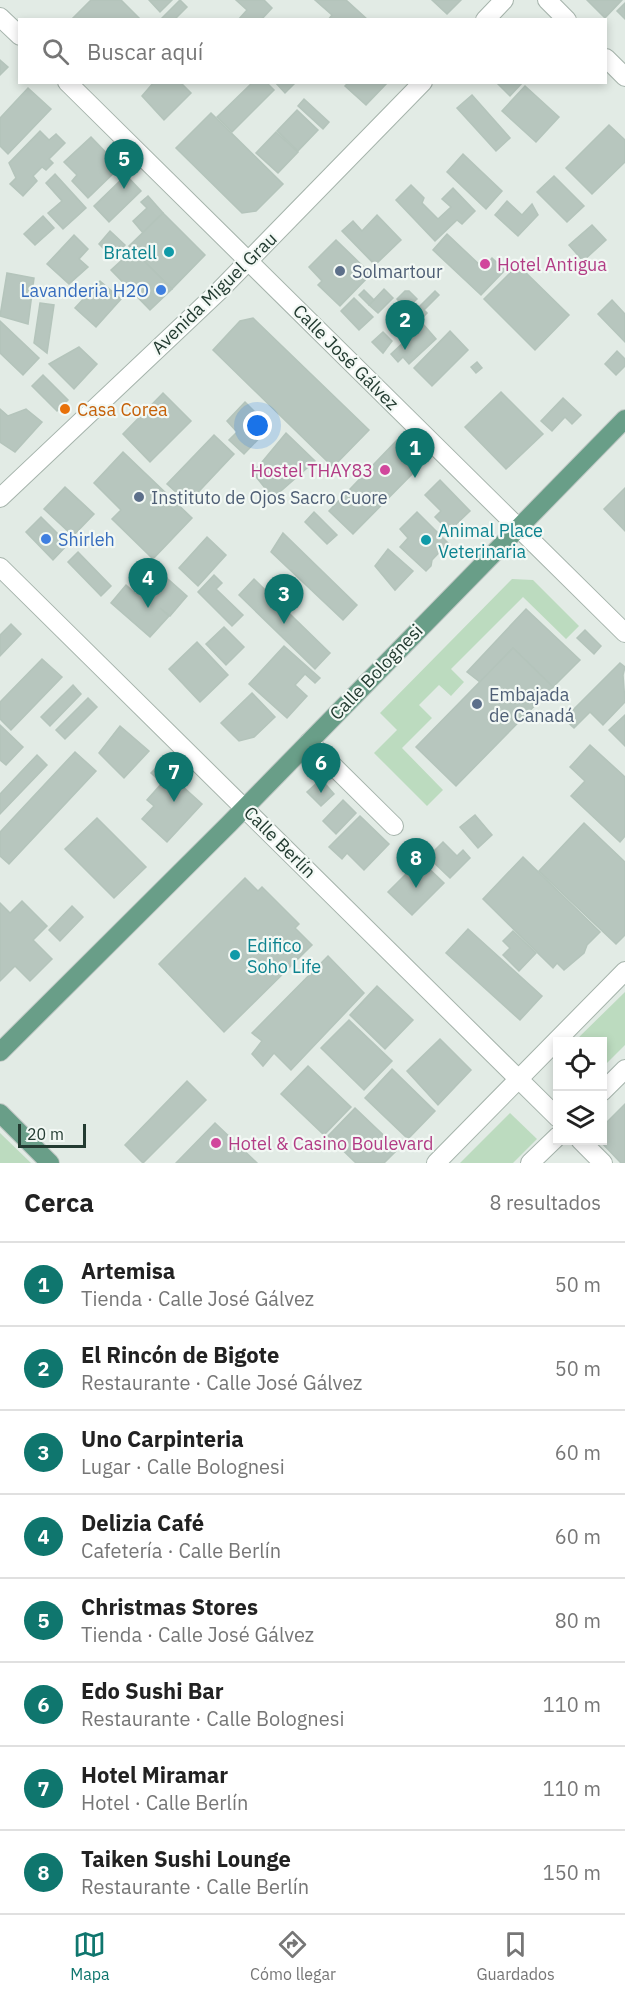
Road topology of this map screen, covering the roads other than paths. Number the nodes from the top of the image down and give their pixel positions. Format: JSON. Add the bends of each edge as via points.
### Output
{"nodes":[{"id":1,"x":504,"y":0,"type":"edge"},
{"id":2,"x":547,"y":0,"type":"edge"},
{"id":3,"x":0,"y":17,"type":"edge"},
{"id":4,"x":486,"y":18,"type":"edge"},
{"id":5,"x":565,"y":18,"type":"edge"},
{"id":6,"x":18,"y":34,"type":"edge"},
{"id":7,"x":607,"y":59,"type":"edge"},
{"id":8,"x":625,"y":78,"type":"edge"},
{"id":9,"x":69,"y":84,"type":"edge"},
{"id":10,"x":421,"y":84,"type":"edge"},
{"id":11,"x":249,"y":261,"type":"junction"},
{"id":12,"x":625,"y":419,"type":"edge"},
{"id":13,"x":0,"y":498,"type":"edge"},
{"id":14,"x":518,"y":527,"type":"junction"},
{"id":15,"x":0,"y":567,"type":"edge"},
{"id":16,"x":625,"y":633,"type":"edge"},
{"id":17,"x":309,"y":741,"type":"junction"},
{"id":18,"x":245,"y":807,"type":"junction"},
{"id":19,"x":394,"y":826,"type":"dead end"},
{"id":20,"x":625,"y":971,"type":"edge"},
{"id":21,"x":0,"y":1052,"type":"edge"},
{"id":22,"x":625,"y":1070,"type":"edge"},
{"id":23,"x":518,"y":1079,"type":"junction"},
{"id":24,"x":604,"y":1091,"type":"edge"},
{"id":25,"x":0,"y":1113,"type":"edge"},
{"id":26,"x":553,"y":1113,"type":"edge"},
{"id":27,"x":553,"y":1141,"type":"edge"},
{"id":28,"x":585,"y":1145,"type":"edge"},
{"id":29,"x":50,"y":1163,"type":"edge"},
{"id":30,"x":436,"y":1163,"type":"edge"},
{"id":31,"x":530,"y":1163,"type":"edge"},
{"id":32,"x":603,"y":1163,"type":"edge"}],
"edges":[{"from":1,"to":4,"type":"street"},
{"from":2,"to":5,"type":"street"},
{"from":3,"to":6,"type":"street"},
{"from":7,"to":8,"type":"street"},
{"from":9,"to":11,"type":"street","name":"Calle José Gálvez"},
{"from":10,"to":11,"type":"street","name":"Avenida Miguel Grau"},
{"from":11,"to":13,"type":"street","name":"Avenida Miguel Grau"},
{"from":11,"to":14,"type":"street","name":"Calle José Gálvez"},
{"from":12,"to":14,"type":"main road","name":"Calle Bolognesi"},
{"from":14,"to":16,"type":"street","name":"Calle José Gálvez"},
{"from":14,"to":17,"type":"main road","name":"Calle Bolognesi"},
{"from":15,"to":18,"type":"street","name":"Calle Berlín"},
{"from":17,"to":18,"type":"main road","name":"Calle Bolognesi"},
{"from":17,"to":19,"type":"street"},
{"from":18,"to":21,"type":"main road","name":"Calle Bolognesi"},
{"from":18,"to":23,"type":"street","name":"Calle Berlín"},
{"from":20,"to":23,"type":"street"},
{"from":22,"to":24,"type":"street"},
{"from":23,"to":26,"type":"street","name":"Calle Berlín"},
{"from":23,"to":30,"type":"street"},
{"from":25,"to":29,"type":"main road"},
{"from":27,"to":31,"type":"street"},
{"from":28,"to":32,"type":"street"}]}
